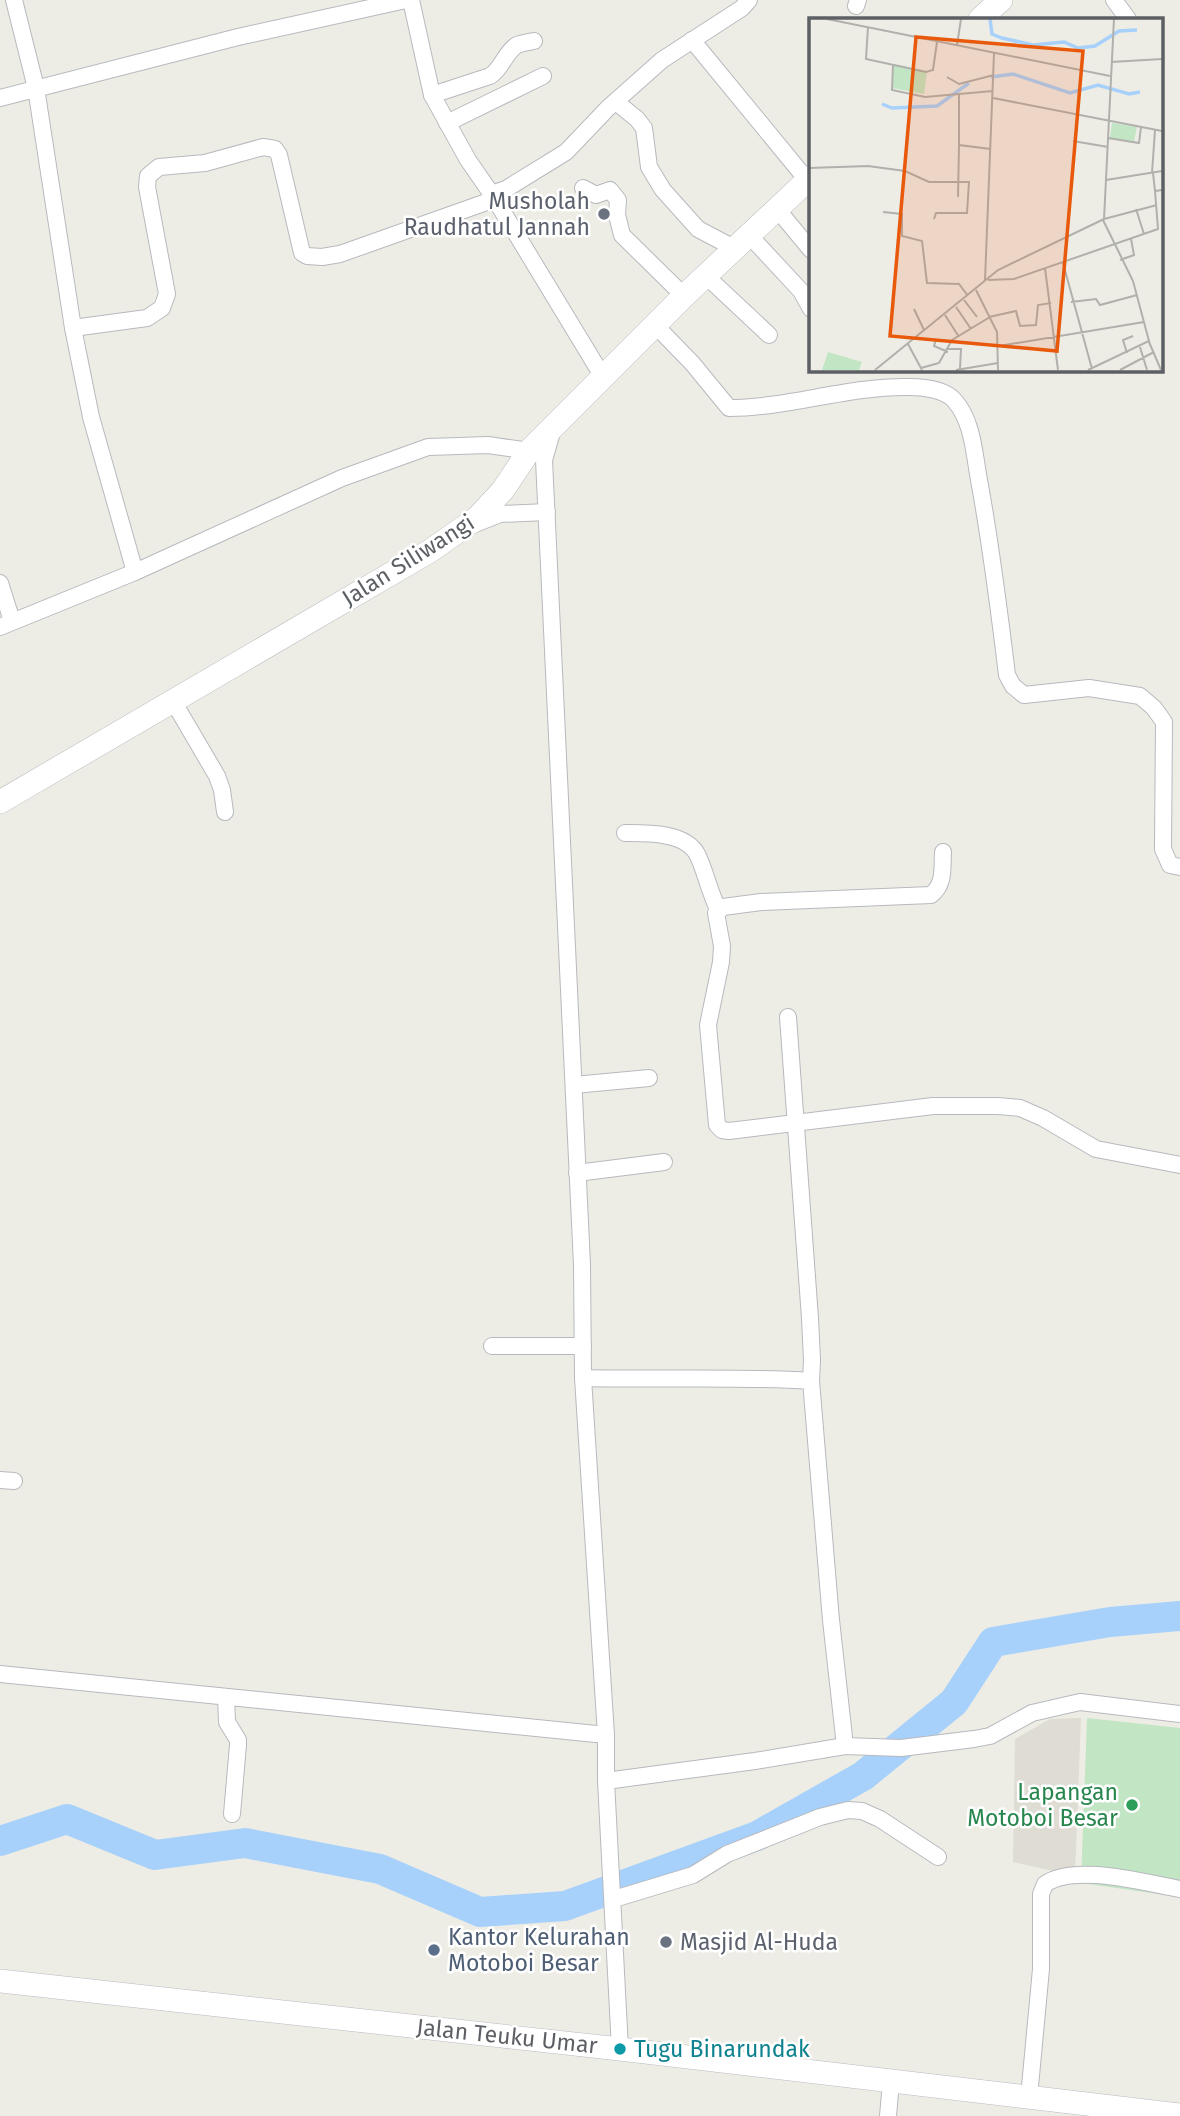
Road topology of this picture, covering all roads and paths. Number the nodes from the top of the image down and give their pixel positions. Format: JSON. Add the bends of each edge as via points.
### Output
{"nodes":[{"id":1,"x":14,"y":0,"type":"edge"},
{"id":2,"x":408,"y":0,"type":"edge"},
{"id":3,"x":749,"y":0,"type":"edge"},
{"id":4,"x":1001,"y":0,"type":"edge"},
{"id":5,"x":1114,"y":0,"type":"edge"},
{"id":6,"x":981,"y":18,"type":"edge"},
{"id":7,"x":1127,"y":18,"type":"edge"},
{"id":8,"x":692,"y":40,"type":"junction"},
{"id":9,"x":534,"y":41,"type":"dead end"},
{"id":10,"x":542,"y":76,"type":"dead end"},
{"id":11,"x":36,"y":88,"type":"junction"},
{"id":12,"x":432,"y":96,"type":"junction"},
{"id":13,"x":0,"y":98,"type":"edge"},
{"id":14,"x":616,"y":102,"type":"junction"},
{"id":15,"x":447,"y":123,"type":"junction"},
{"id":16,"x":809,"y":179,"type":"edge"},
{"id":17,"x":583,"y":188,"type":"dead end"},
{"id":18,"x":493,"y":196,"type":"junction"},
{"id":19,"x":777,"y":209,"type":"junction"},
{"id":20,"x":741,"y":241,"type":"junction"},
{"id":21,"x":809,"y":248,"type":"edge"},
{"id":22,"x":706,"y":276,"type":"junction"},
{"id":23,"x":684,"y":296,"type":"junction"},
{"id":24,"x":809,"y":305,"type":"edge"},
{"id":25,"x":655,"y":325,"type":"junction"},
{"id":26,"x":73,"y":328,"type":"junction"},
{"id":27,"x":769,"y":335,"type":"dead end"},
{"id":28,"x":598,"y":382,"type":"junction"},
{"id":29,"x":555,"y":426,"type":"junction"},
{"id":30,"x":529,"y":451,"type":"junction"},
{"id":31,"x":547,"y":512,"type":"junction"},
{"id":32,"x":464,"y":528,"type":"junction"},
{"id":33,"x":135,"y":572,"type":"junction"},
{"id":34,"x":0,"y":583,"type":"edge"},
{"id":35,"x":6,"y":624,"type":"edge"},
{"id":36,"x":173,"y":701,"type":"junction"},
{"id":37,"x":0,"y":803,"type":"edge"},
{"id":38,"x":225,"y":812,"type":"dead end"},
{"id":39,"x":625,"y":833,"type":"dead end"},
{"id":40,"x":943,"y":852,"type":"dead end"},
{"id":41,"x":1180,"y":867,"type":"edge"},
{"id":42,"x":719,"y":911,"type":"junction"},
{"id":43,"x":788,"y":1017,"type":"dead end"},
{"id":44,"x":649,"y":1078,"type":"dead end"},
{"id":45,"x":574,"y":1085,"type":"junction"},
{"id":46,"x":797,"y":1124,"type":"junction"},
{"id":47,"x":664,"y":1162,"type":"dead end"},
{"id":48,"x":1180,"y":1165,"type":"edge"},
{"id":49,"x":577,"y":1173,"type":"junction"},
{"id":50,"x":492,"y":1346,"type":"dead end"},
{"id":51,"x":583,"y":1346,"type":"junction"},
{"id":52,"x":583,"y":1378,"type":"junction"},
{"id":53,"x":811,"y":1381,"type":"junction"},
{"id":54,"x":0,"y":1674,"type":"edge"},
{"id":55,"x":226,"y":1697,"type":"junction"},
{"id":56,"x":1180,"y":1714,"type":"edge"},
{"id":57,"x":606,"y":1735,"type":"junction"},
{"id":58,"x":845,"y":1746,"type":"junction"},
{"id":59,"x":606,"y":1781,"type":"junction"},
{"id":60,"x":232,"y":1814,"type":"dead end"},
{"id":61,"x":938,"y":1857,"type":"dead end"},
{"id":62,"x":1180,"y":1889,"type":"edge"},
{"id":63,"x":613,"y":1891,"type":"junction"},
{"id":64,"x":0,"y":1981,"type":"edge"},
{"id":65,"x":620,"y":2049,"type":"junction"},
{"id":66,"x":891,"y":2082,"type":"junction"},
{"id":67,"x":1029,"y":2097,"type":"junction"},
{"id":68,"x":1180,"y":2115,"type":"edge"},
{"id":69,"x":888,"y":2116,"type":"edge"}],
"edges":[{"from":1,"to":11,"type":"street"},
{"from":2,"to":11,"type":"street"},
{"from":2,"to":12,"type":"street"},
{"from":3,"to":8,"type":"street"},
{"from":4,"to":6,"type":"street"},
{"from":5,"to":7,"type":"street"},
{"from":8,"to":14,"type":"street"},
{"from":8,"to":16,"type":"street"},
{"from":9,"to":12,"type":"street","via":[[510,51],[490,76]]},
{"from":10,"to":15,"type":"street"},
{"from":11,"to":13,"type":"street"},
{"from":11,"to":26,"type":"street"},
{"from":12,"to":15,"type":"street"},
{"from":14,"to":18,"type":"street","via":[[566,152]]},
{"from":14,"to":20,"type":"street","via":[[644,128],[649,167],[698,229]]},
{"from":15,"to":18,"type":"street"},
{"from":16,"to":19,"type":"street","name":"Jalan Siliwangi"},
{"from":17,"to":23,"type":"street","via":[[596,195],[610,190],[618,200],[622,235]]},
{"from":18,"to":26,"type":"street","via":[[340,254],[310,257],[302,253],[275,149],[263,147],[205,163],[159,167],[148,176],[147,187],[167,294],[163,308],[147,318]]},
{"from":18,"to":28,"type":"street"},
{"from":19,"to":20,"type":"street","name":"Jalan Siliwangi"},
{"from":19,"to":21,"type":"street"},
{"from":20,"to":22,"type":"street","name":"Jalan Siliwangi"},
{"from":20,"to":24,"type":"street","via":[[801,291]]},
{"from":22,"to":23,"type":"street","name":"Jalan Siliwangi"},
{"from":22,"to":27,"type":"street"},
{"from":23,"to":25,"type":"street","name":"Jalan Siliwangi"},
{"from":25,"to":28,"type":"street","name":"Jalan Siliwangi"},
{"from":25,"to":41,"type":"street","via":[[729,408],[910,387],[937,390],[953,398],[968,421],[990,540],[1007,675],[1024,695],[1089,688],[1140,696],[1154,708],[1164,722],[1163,849],[1170,865]]},
{"from":26,"to":33,"type":"street","via":[[90,417]]},
{"from":28,"to":29,"type":"street","name":"Jalan Siliwangi"},
{"from":29,"to":30,"type":"street","name":"Jalan Siliwangi"},
{"from":29,"to":31,"type":"street","via":[[544,460]]},
{"from":30,"to":32,"type":"street","name":"Jalan Siliwangi","via":[[503,490]]},
{"from":30,"to":33,"type":"street","via":[[488,445],[428,447],[342,478]]},
{"from":31,"to":32,"type":"street","via":[[500,514]]},
{"from":31,"to":45,"type":"street"},
{"from":32,"to":36,"type":"street","name":"Jalan Siliwangi"},
{"from":33,"to":35,"type":"street"},
{"from":34,"to":35,"type":"street"},
{"from":36,"to":37,"type":"street","name":"Jalan Siliwangi"},
{"from":36,"to":38,"type":"street","via":[[216,776]]},
{"from":39,"to":42,"type":"street","via":[[651,833],[691,846]]},
{"from":40,"to":42,"type":"street","via":[[942,879],[931,895],[761,902]]},
{"from":42,"to":46,"type":"street","via":[[721,962],[708,1025],[717,1125],[729,1130]]},
{"from":43,"to":46,"type":"street"},
{"from":44,"to":45,"type":"street"},
{"from":45,"to":49,"type":"street"},
{"from":46,"to":48,"type":"street","via":[[933,1106],[998,1105],[1032,1113],[1096,1149]]},
{"from":46,"to":53,"type":"street"},
{"from":47,"to":49,"type":"street"},
{"from":49,"to":51,"type":"street"},
{"from":50,"to":51,"type":"street"},
{"from":51,"to":52,"type":"street"},
{"from":52,"to":53,"type":"street"},
{"from":52,"to":57,"type":"street"},
{"from":53,"to":58,"type":"street"},
{"from":54,"to":55,"type":"street"},
{"from":55,"to":57,"type":"street"},
{"from":55,"to":60,"type":"street","via":[[228,1722],[238,1740]]},
{"from":56,"to":58,"type":"street","via":[[1080,1702],[1032,1713],[982,1738],[901,1748]]},
{"from":57,"to":59,"type":"street"},
{"from":58,"to":59,"type":"street"},
{"from":59,"to":63,"type":"street"},
{"from":61,"to":63,"type":"street","via":[[880,1819],[848,1810],[727,1854],[694,1874]]},
{"from":62,"to":67,"type":"street","via":[[1087,1874],[1045,1884]]},
{"from":63,"to":65,"type":"street"},
{"from":64,"to":65,"type":"street","name":"Jalan Teuku Umar"},
{"from":65,"to":66,"type":"street","name":"Jalan Teuku Umar"},
{"from":66,"to":67,"type":"street","name":"Jalan Teuku Umar"},
{"from":66,"to":69,"type":"street"},
{"from":67,"to":68,"type":"street","name":"Jalan Teuku Umar"}]}
